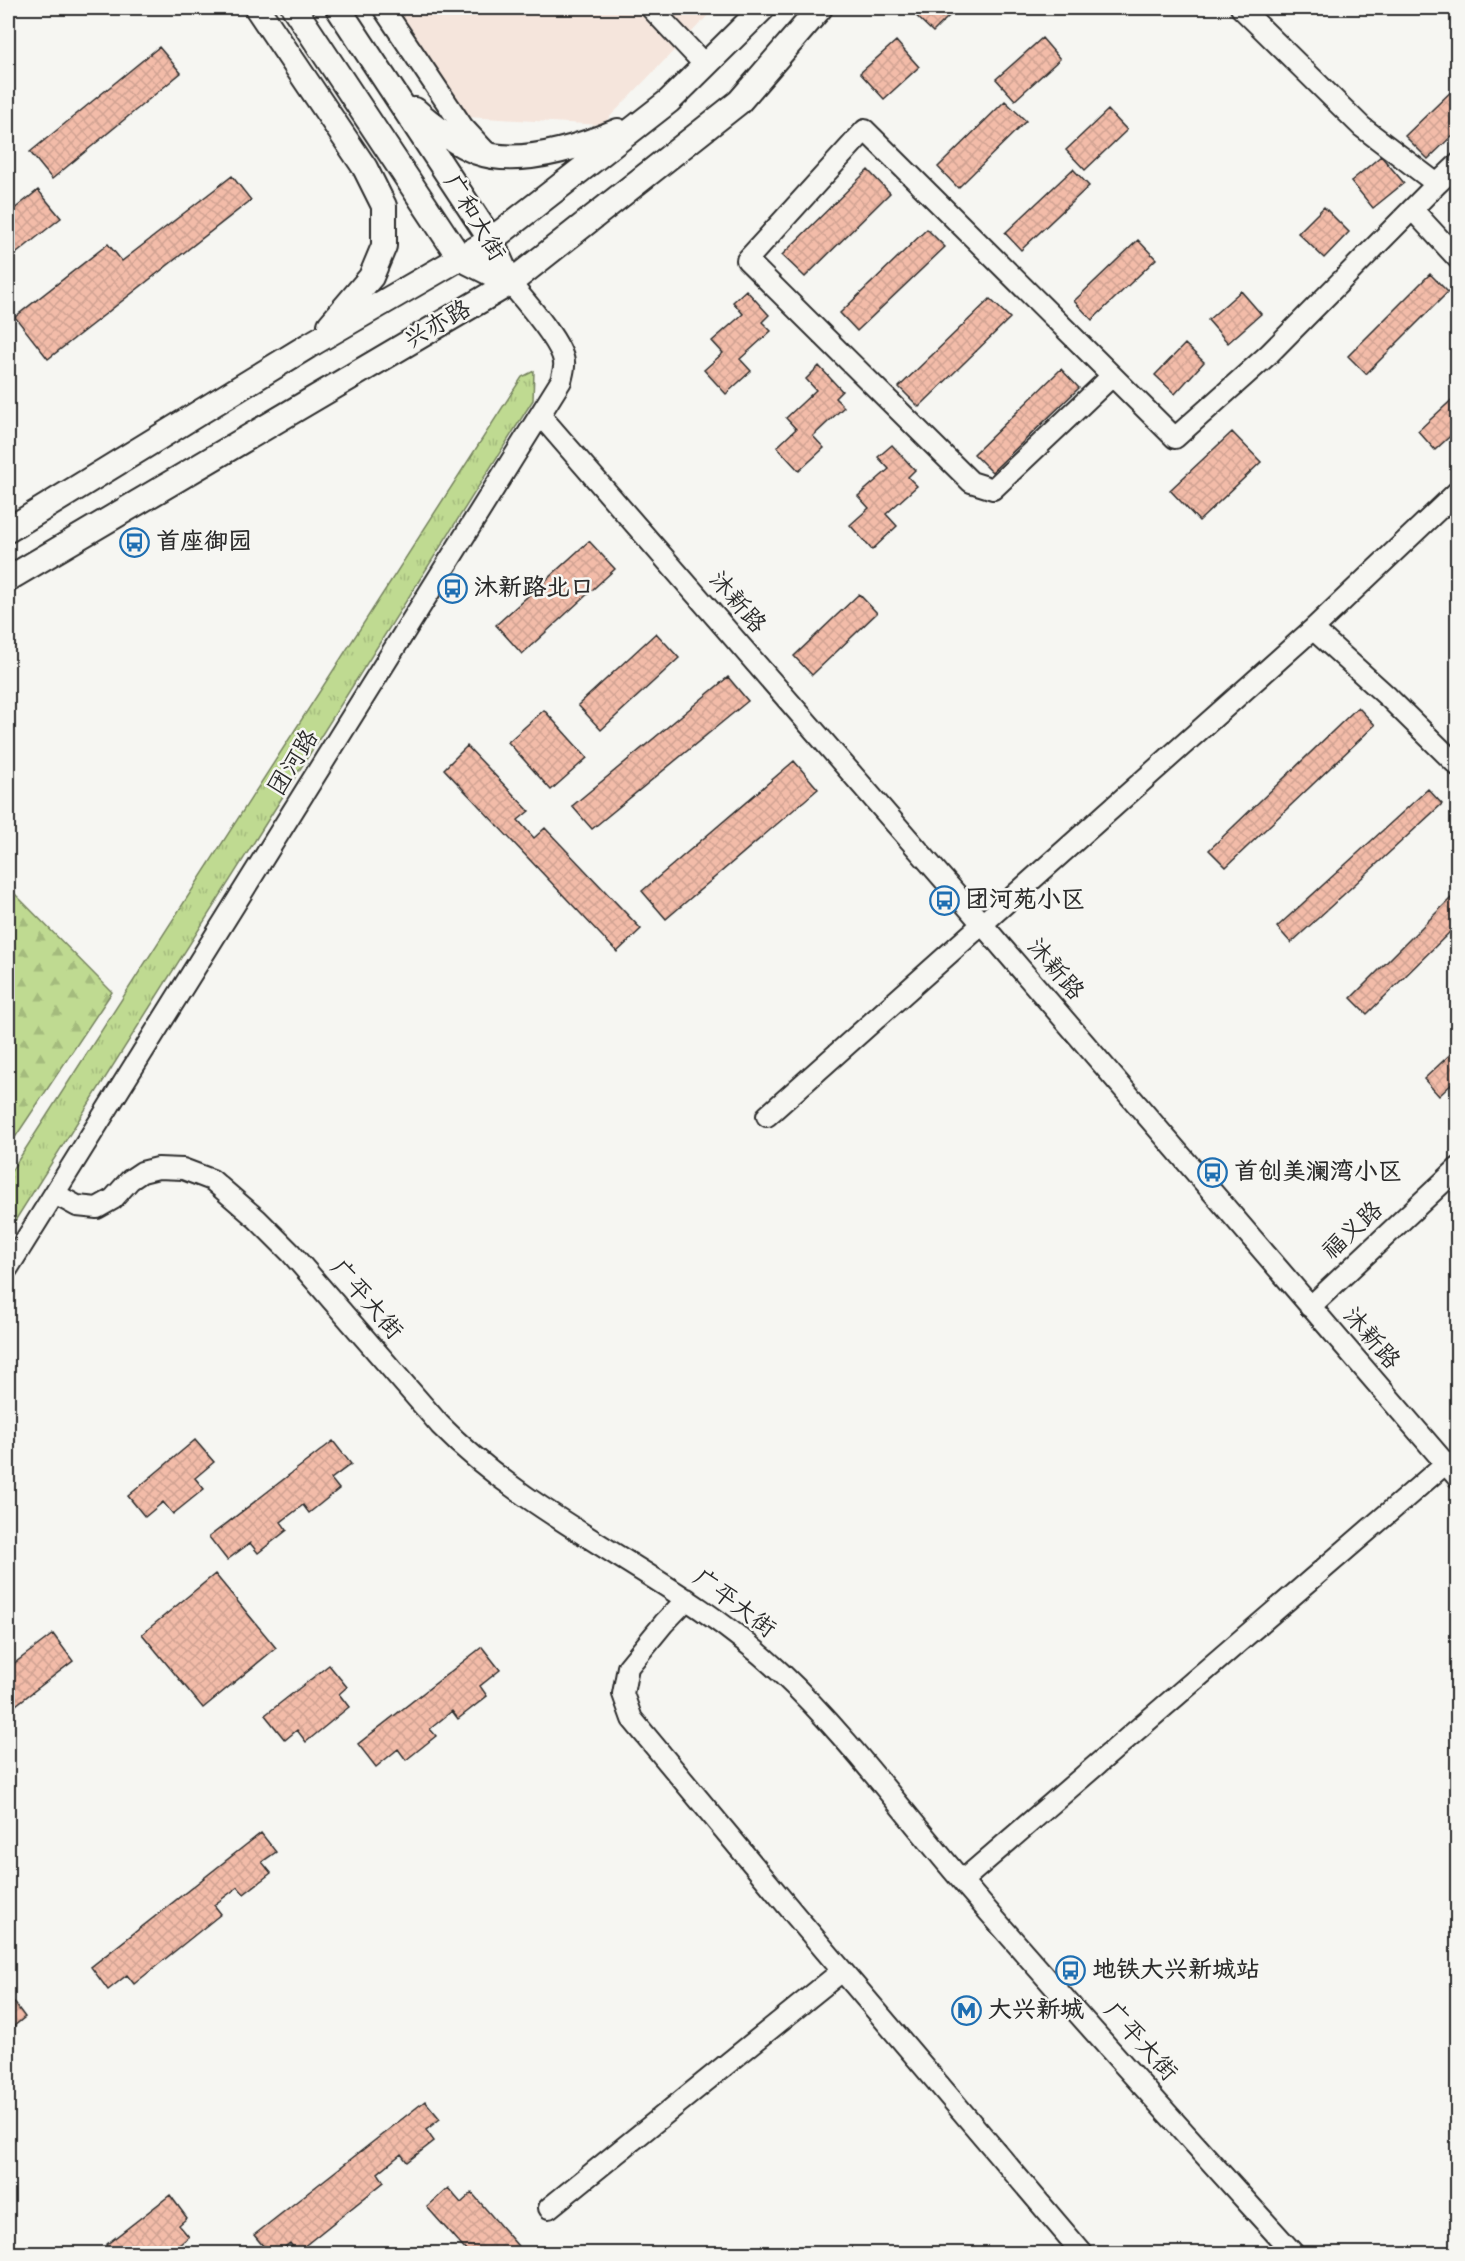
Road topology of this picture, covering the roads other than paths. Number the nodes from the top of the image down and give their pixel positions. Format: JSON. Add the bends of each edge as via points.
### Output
{"nodes":[{"id":1,"x":257,"y":8,"type":"edge"},
{"id":2,"x":294,"y":8,"type":"edge"},
{"id":3,"x":338,"y":8,"type":"edge"},
{"id":4,"x":383,"y":8,"type":"edge"},
{"id":5,"x":651,"y":8,"type":"edge"},
{"id":6,"x":763,"y":8,"type":"edge"},
{"id":7,"x":820,"y":8,"type":"edge"},
{"id":8,"x":1241,"y":8,"type":"edge"},
{"id":9,"x":705,"y":65,"type":"junction"},
{"id":10,"x":394,"y":93,"type":"junction"},
{"id":11,"x":645,"y":120,"type":"junction"},
{"id":12,"x":486,"y":153,"type":"junction"},
{"id":13,"x":1458,"y":164,"type":"edge"},
{"id":14,"x":1437,"y":184,"type":"junction"},
{"id":15,"x":1412,"y":208,"type":"junction"},
{"id":16,"x":491,"y":240,"type":"junction"},
{"id":17,"x":460,"y":258,"type":"junction"},
{"id":18,"x":1458,"y":259,"type":"edge"},
{"id":19,"x":510,"y":283,"type":"junction"},
{"id":20,"x":308,"y":346,"type":"junction"},
{"id":21,"x":1112,"y":376,"type":"junction"},
{"id":22,"x":540,"y":415,"type":"junction"},
{"id":23,"x":1458,"y":491,"type":"edge"},
{"id":24,"x":8,"y":530,"type":"edge"},
{"id":25,"x":8,"y":579,"type":"edge"},
{"id":26,"x":1312,"y":628,"type":"junction"},
{"id":27,"x":1458,"y":766,"type":"edge"},
{"id":28,"x":981,"y":924,"type":"junction"},
{"id":29,"x":767,"y":1116,"type":"dead end"},
{"id":30,"x":1458,"y":1168,"type":"edge"},
{"id":31,"x":55,"y":1194,"type":"junction"},
{"id":32,"x":8,"y":1268,"type":"edge"},
{"id":33,"x":1310,"y":1307,"type":"junction"},
{"id":34,"x":1451,"y":1471,"type":"edge"},
{"id":35,"x":687,"y":1599,"type":"junction"},
{"id":36,"x":962,"y":1881,"type":"junction"},
{"id":37,"x":842,"y":1971,"type":"junction"},
{"id":38,"x":549,"y":2208,"type":"dead end"},
{"id":39,"x":1083,"y":2253,"type":"edge"},
{"id":40,"x":1294,"y":2253,"type":"edge"}],
"edges":[{"from":1,"to":20,"type":"main road","via":[[365,168],[384,206],[384,246],[371,277]]},
{"from":2,"to":17,"type":"main road","name":"广和大街"},
{"from":3,"to":10,"type":"main road","name":"广和大街"},
{"from":4,"to":12,"type":"street","via":[[463,127]]},
{"from":5,"to":9,"type":"street"},
{"from":6,"to":9,"type":"main road","name":"兴亦路"},
{"from":7,"to":19,"type":"main road","name":"兴亦路","via":[[738,102]]},
{"from":8,"to":14,"type":"street","via":[[1362,127]]},
{"from":9,"to":11,"type":"main road","name":"兴亦路"},
{"from":10,"to":12,"type":"main road","via":[[436,128],[477,152]]},
{"from":10,"to":16,"type":"main road","name":"广和大街"},
{"from":11,"to":12,"type":"main road","via":[[585,144],[515,158]]},
{"from":11,"to":16,"type":"main road","name":"兴亦路"},
{"from":13,"to":14,"type":"street"},
{"from":14,"to":15,"type":"street"},
{"from":15,"to":18,"type":"street"},
{"from":15,"to":21,"type":"street","via":[[1269,354],[1175,438]]},
{"from":16,"to":17,"type":"main road","name":"兴亦路"},
{"from":16,"to":19,"type":"main road","name":"广和大街"},
{"from":17,"to":19,"type":"main road","name":"广和大街"},
{"from":17,"to":20,"type":"main road","name":"兴亦路"},
{"from":19,"to":22,"type":"street","name":"团河路","via":[[559,349],[564,363],[561,381]]},
{"from":19,"to":25,"type":"main road","name":"兴亦路"},
{"from":20,"to":24,"type":"main road","name":"兴亦路"},
{"from":21,"to":21,"type":"street","via":[[865,130],[747,260],[971,482],[993,489]]},
{"from":22,"to":28,"type":"street","name":"沐新路"},
{"from":22,"to":31,"type":"street","name":"团河路"},
{"from":23,"to":26,"type":"street"},
{"from":26,"to":27,"type":"street"},
{"from":26,"to":28,"type":"street"},
{"from":28,"to":29,"type":"street"},
{"from":28,"to":33,"type":"street","name":"沐新路"},
{"from":30,"to":33,"type":"street","name":"福义路"},
{"from":31,"to":32,"type":"street","name":"团河路"},
{"from":31,"to":35,"type":"street","name":"广平大街","via":[[77,1206],[97,1208],[142,1172],[158,1168],[183,1169],[212,1180],[291,1253],[462,1448],[544,1509]]},
{"from":33,"to":34,"type":"street","name":"沐新路"},
{"from":34,"to":36,"type":"street"},
{"from":35,"to":36,"type":"street","name":"广平大街","via":[[735,1634],[803,1694]]},
{"from":35,"to":37,"type":"street","via":[[628,1667],[623,1694],[632,1719]]},
{"from":36,"to":40,"type":"street","name":"广平大街"},
{"from":37,"to":38,"type":"street"},
{"from":37,"to":39,"type":"street"}]}
